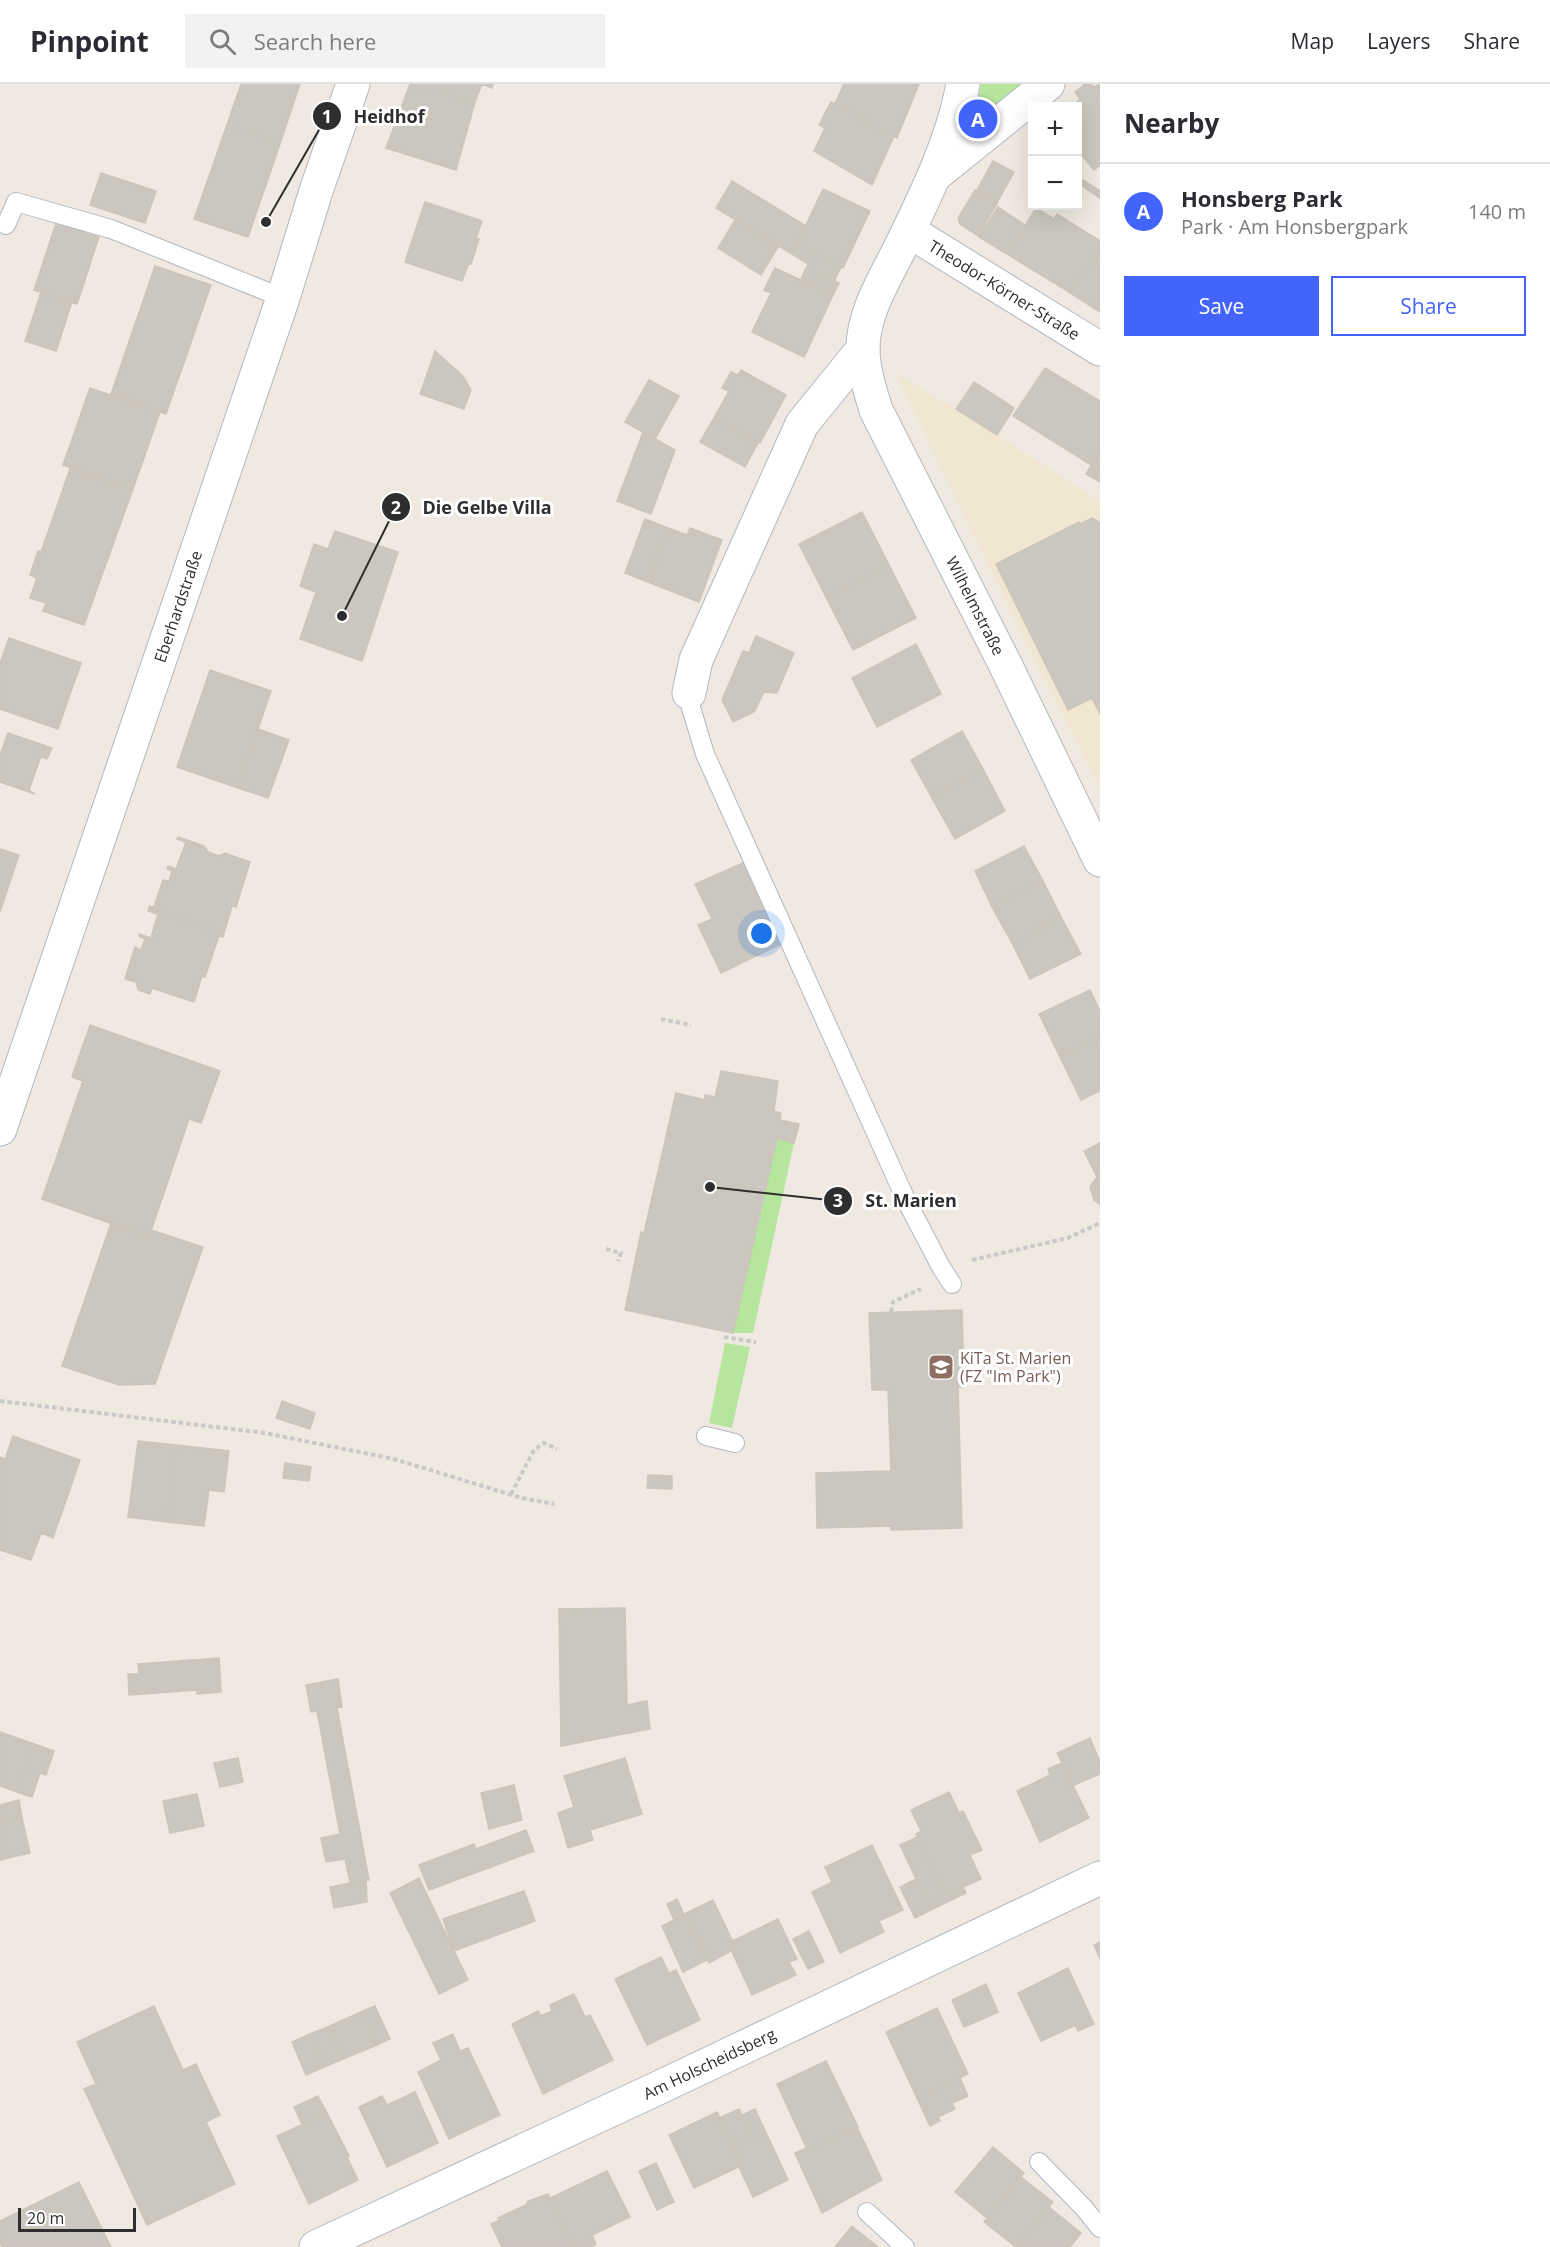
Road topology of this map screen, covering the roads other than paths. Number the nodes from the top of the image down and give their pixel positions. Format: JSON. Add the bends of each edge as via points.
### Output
{"nodes":[{"id":1,"x":353,"y":84,"type":"edge"},
{"id":2,"x":963,"y":84,"type":"edge"},
{"id":3,"x":1048,"y":84,"type":"edge"},
{"id":4,"x":934,"y":176,"type":"junction"},
{"id":5,"x":6,"y":225,"type":"dead end"},
{"id":6,"x":909,"y":231,"type":"junction"},
{"id":7,"x":283,"y":298,"type":"junction"},
{"id":8,"x":863,"y":349,"type":"junction"},
{"id":9,"x":1100,"y":349,"type":"edge"},
{"id":10,"x":689,"y":697,"type":"joint"},
{"id":11,"x":1100,"y":860,"type":"edge"},
{"id":12,"x":0,"y":1129,"type":"edge"},
{"id":13,"x":952,"y":1284,"type":"dead end"},
{"id":14,"x":706,"y":1436,"type":"dead end"},
{"id":15,"x":735,"y":1443,"type":"dead end"},
{"id":16,"x":1100,"y":1878,"type":"edge"},
{"id":17,"x":1039,"y":2162,"type":"dead end"},
{"id":18,"x":867,"y":2212,"type":"dead end"},
{"id":19,"x":1100,"y":2228,"type":"edge"},
{"id":20,"x":316,"y":2247,"type":"edge"},
{"id":21,"x":905,"y":2247,"type":"edge"}],
"edges":[{"from":1,"to":7,"type":"street","name":"Eberhardstraße"},
{"from":2,"to":4,"type":"street","name":"Wilhelmstraße"},
{"from":3,"to":4,"type":"street"},
{"from":4,"to":6,"type":"street","name":"Wilhelmstraße"},
{"from":5,"to":7,"type":"lane","via":[[16,202],[67,215]]},
{"from":6,"to":8,"type":"street","name":"Wilhelmstraße","via":[[875,300],[865,327]]},
{"from":6,"to":9,"type":"street","name":"Theodor-Körner-Straße"},
{"from":7,"to":12,"type":"street","name":"Eberhardstraße"},
{"from":8,"to":10,"type":"street","name":"Wilhelmstraße","via":[[802,424],[696,660]]},
{"from":8,"to":11,"type":"street","name":"Wilhelmstraße","via":[[876,410]]},
{"from":10,"to":13,"type":"lane","via":[[705,754],[907,1202]]},
{"from":14,"to":15,"type":"lane"},
{"from":16,"to":20,"type":"street","name":"Am Holscheidsberg"},
{"from":17,"to":19,"type":"lane"},
{"from":18,"to":21,"type":"lane"}]}
